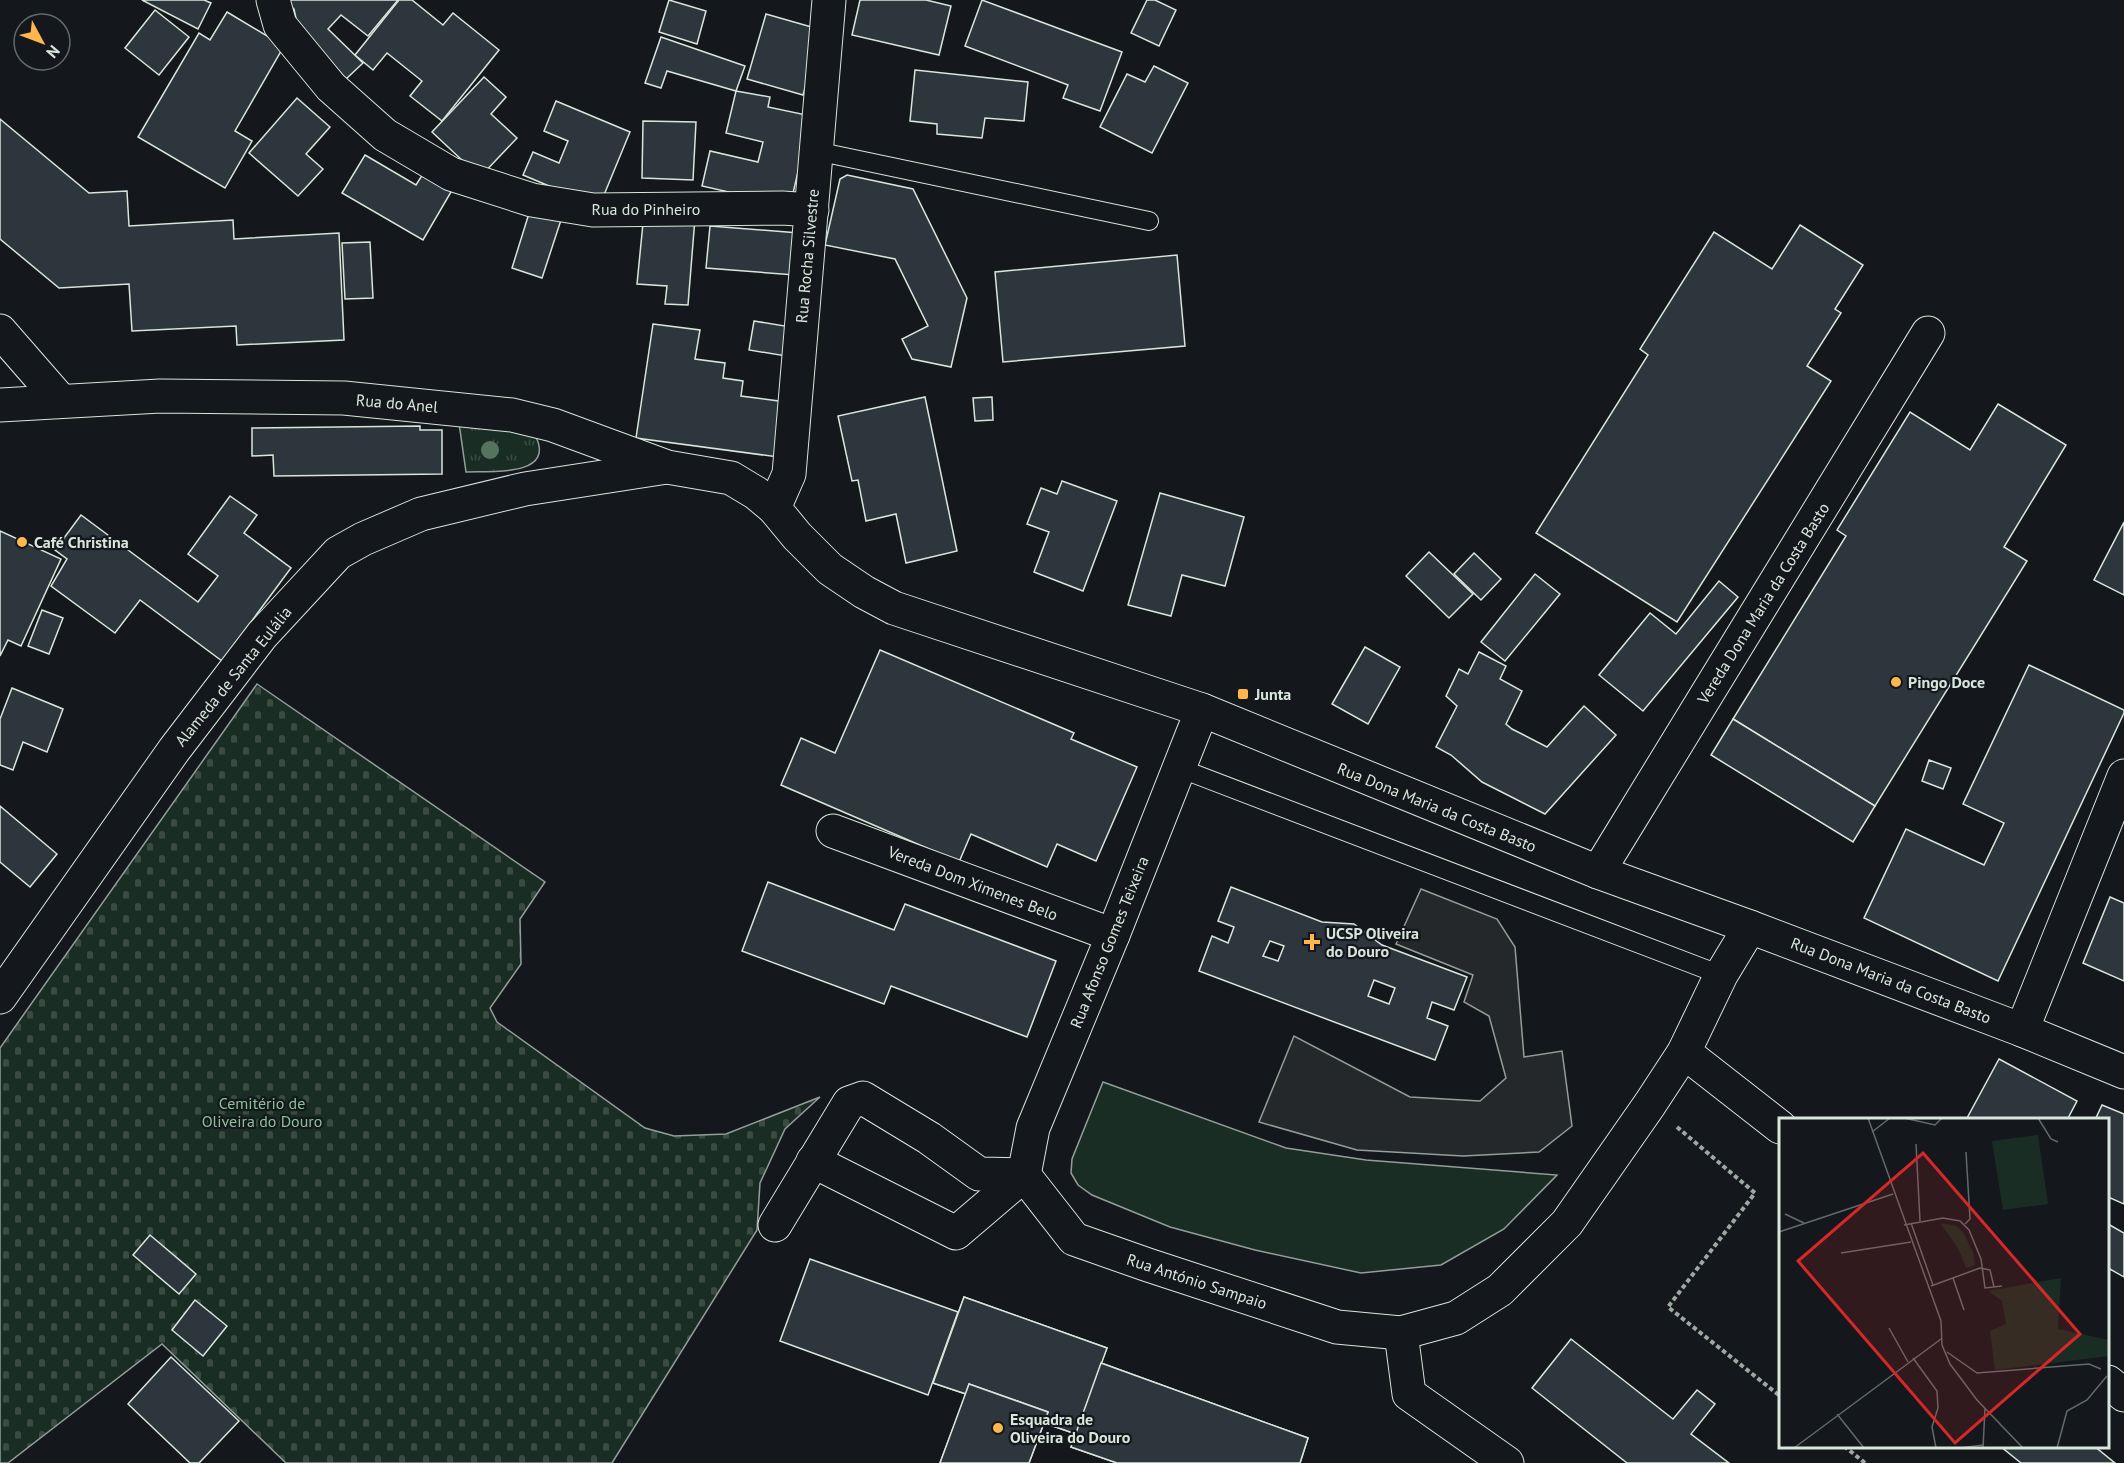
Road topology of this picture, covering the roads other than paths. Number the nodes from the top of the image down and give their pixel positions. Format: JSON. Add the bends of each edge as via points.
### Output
{"nodes":[{"id":1,"x":273,"y":0,"type":"edge"},
{"id":2,"x":830,"y":0,"type":"edge"},
{"id":3,"x":816,"y":151,"type":"junction"},
{"id":4,"x":812,"y":210,"type":"junction"},
{"id":5,"x":1149,"y":221,"type":"dead end"},
{"id":6,"x":0,"y":331,"type":"edge"},
{"id":7,"x":1928,"y":333,"type":"dead end"},
{"id":8,"x":61,"y":401,"type":"junction"},
{"id":9,"x":0,"y":405,"type":"edge"},
{"id":10,"x":667,"y":467,"type":"junction"},
{"id":11,"x":774,"y":508,"type":"junction"},
{"id":12,"x":1202,"y":710,"type":"junction"},
{"id":13,"x":1179,"y":768,"type":"junction"},
{"id":14,"x":2124,"y":776,"type":"edge"},
{"id":15,"x":834,"y":831,"type":"dead end"},
{"id":16,"x":1598,"y":872,"type":"junction"},
{"id":17,"x":1750,"y":927,"type":"junction"},
{"id":18,"x":1113,"y":935,"type":"junction"},
{"id":19,"x":1721,"y":975,"type":"junction"},
{"id":20,"x":0,"y":997,"type":"edge"},
{"id":21,"x":2022,"y":1030,"type":"junction"},
{"id":22,"x":1684,"y":1052,"type":"junction"},
{"id":23,"x":2124,"y":1071,"type":"edge"},
{"id":24,"x":1779,"y":1126,"type":"edge"},
{"id":25,"x":813,"y":1161,"type":"junction"},
{"id":26,"x":1024,"y":1175,"type":"junction"},
{"id":27,"x":775,"y":1225,"type":"dead end"},
{"id":28,"x":1401,"y":1333,"type":"junction"},
{"id":29,"x":2109,"y":1383,"type":"edge"},
{"id":30,"x":2124,"y":1395,"type":"edge"},
{"id":31,"x":1507,"y":1463,"type":"edge"}],
"edges":[{"from":1,"to":4,"type":"street","name":"Rua do Pinheiro","via":[[280,25],[331,87],[386,135],[451,174],[532,200],[593,210]]},
{"from":2,"to":3,"type":"street","name":"Rua Rocha Silvestre"},
{"from":3,"to":4,"type":"street","name":"Rua Rocha Silvestre"},
{"from":3,"to":5,"type":"lane"},
{"from":4,"to":11,"type":"street","name":"Rua Rocha Silvestre","via":[[789,474]]},
{"from":6,"to":8,"type":"street"},
{"from":7,"to":16,"type":"street","name":"Vereda Dona Maria da Costa Basto"},
{"from":8,"to":9,"type":"street","name":"Rua do Anel"},
{"from":8,"to":10,"type":"street","name":"Rua do Anel","via":[[160,396],[344,398],[470,409],[553,425]]},
{"from":10,"to":11,"type":"street","name":"Rua do Anel","via":[[731,478]]},
{"from":10,"to":20,"type":"street","name":"Alameda de Santa Eulália","via":[[525,489],[421,514],[338,553],[262,635],[174,750]]},
{"from":11,"to":12,"type":"street","name":"Rua Dona Maria da Costa Basto","via":[[830,568],[894,608]]},
{"from":12,"to":13,"type":"street","name":"Rua Afonso Gomes Teixeira"},
{"from":12,"to":16,"type":"street","name":"Rua Dona Maria da Costa Basto"},
{"from":13,"to":18,"type":"street","name":"Rua Afonso Gomes Teixeira"},
{"from":13,"to":19,"type":"lane"},
{"from":14,"to":21,"type":"street"},
{"from":15,"to":18,"type":"street","name":"Vereda Dom Ximenes Belo"},
{"from":16,"to":17,"type":"street","name":"Rua Dona Maria da Costa Basto"},
{"from":17,"to":19,"type":"street"},
{"from":17,"to":21,"type":"street","name":"Rua Dona Maria da Costa Basto"},
{"from":18,"to":26,"type":"street","name":"Rua Afonso Gomes Teixeira","via":[[1033,1128]]},
{"from":19,"to":22,"type":"street"},
{"from":21,"to":23,"type":"street","name":"Rua Dona Maria da Costa Basto"},
{"from":22,"to":24,"type":"street"},
{"from":22,"to":28,"type":"street","via":[[1567,1223],[1500,1290],[1456,1318]]},
{"from":25,"to":26,"type":"street","via":[[956,1233]]},
{"from":25,"to":26,"type":"street","via":[[849,1103],[863,1098],[979,1174]]},
{"from":25,"to":27,"type":"street"},
{"from":26,"to":28,"type":"street","name":"Rua António Sampaio","via":[[1074,1239],[1337,1327]]},
{"from":28,"to":31,"type":"street","via":[[1409,1394]]},
{"from":29,"to":30,"type":"street"}]}
